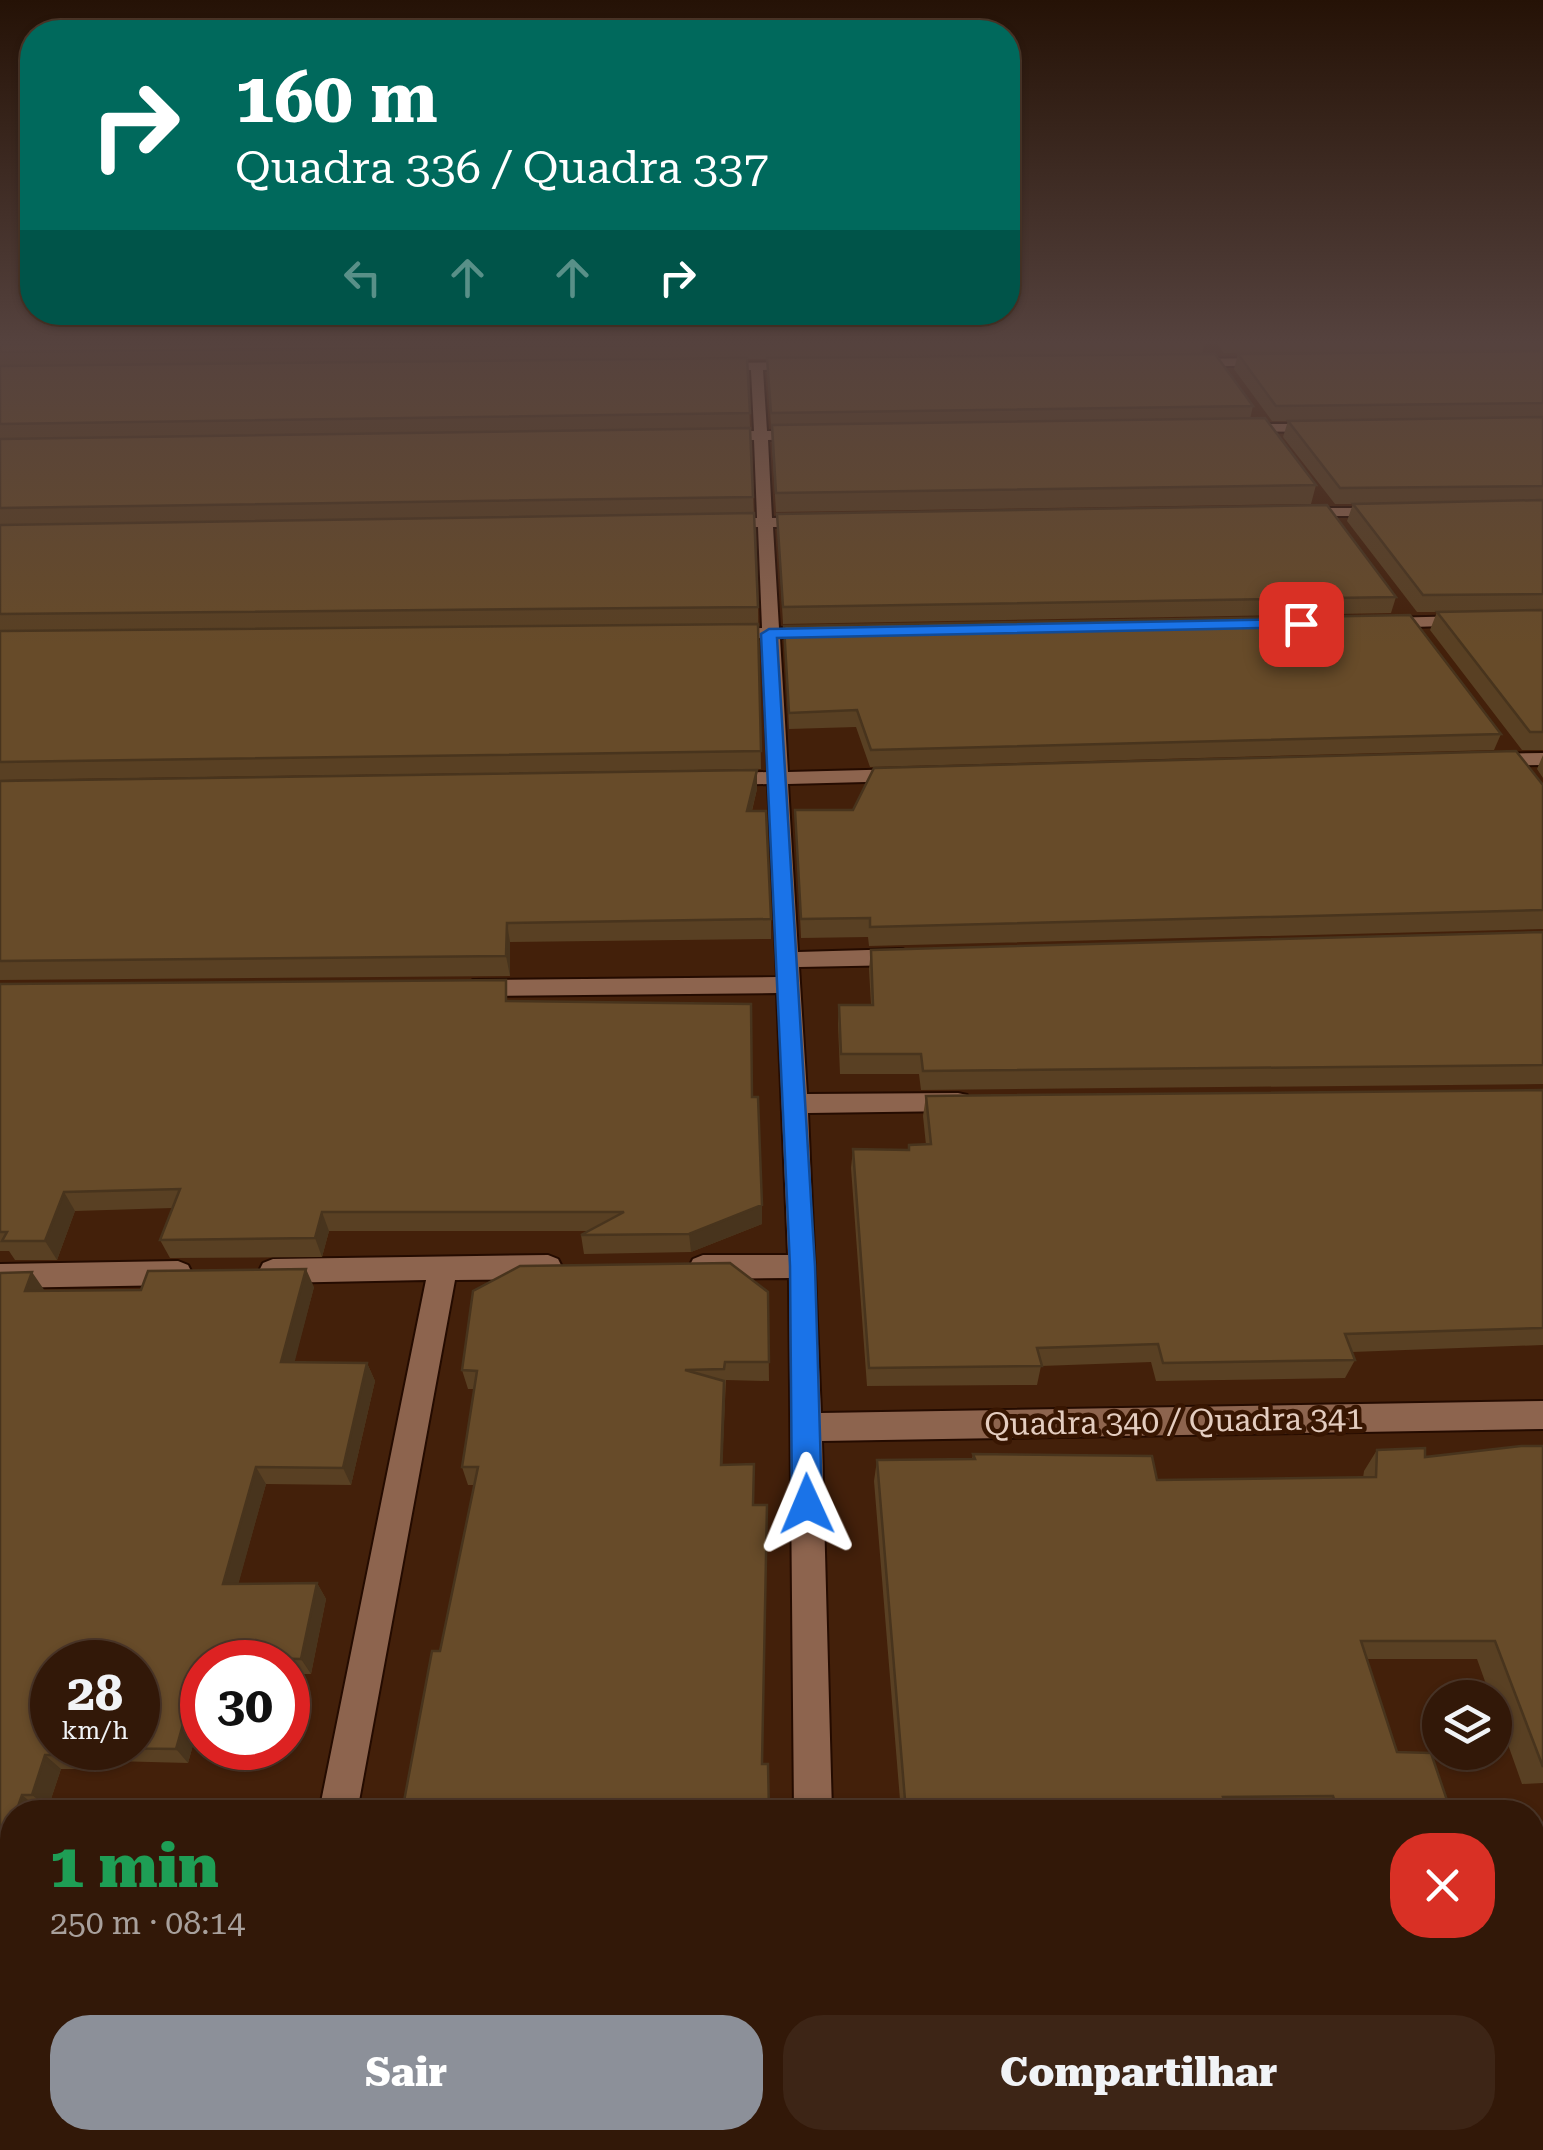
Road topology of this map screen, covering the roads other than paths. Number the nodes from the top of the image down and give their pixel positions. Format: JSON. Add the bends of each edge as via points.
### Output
{"nodes":[{"id":1,"x":763,"y":444,"type":"edge"},
{"id":2,"x":1324,"y":506,"type":"junction"},
{"id":3,"x":1407,"y":512,"type":"edge"},
{"id":4,"x":1290,"y":514,"type":"edge"},
{"id":5,"x":822,"y":522,"type":"edge"},
{"id":6,"x":764,"y":523,"type":"junction"},
{"id":7,"x":705,"y":524,"type":"edge"},
{"id":8,"x":1341,"y":529,"type":"edge"},
{"id":9,"x":1400,"y":607,"type":"edge"},
{"id":10,"x":1487,"y":620,"type":"edge"},
{"id":11,"x":1412,"y":622,"type":"junction"},
{"id":12,"x":1373,"y":623,"type":"edge"},
{"id":13,"x":846,"y":632,"type":"edge"},
{"id":14,"x":710,"y":634,"type":"edge"},
{"id":15,"x":769,"y":634,"type":"junction"},
{"id":16,"x":1424,"y":638,"type":"edge"},
{"id":17,"x":1523,"y":758,"type":"edge"},
{"id":18,"x":1460,"y":760,"type":"edge"},
{"id":19,"x":933,"y":774,"type":"edge"},
{"id":20,"x":777,"y":778,"type":"junction"},
{"id":21,"x":698,"y":780,"type":"edge"},
{"id":22,"x":926,"y":956,"type":"edge"},
{"id":23,"x":788,"y":972,"type":"junction"},
{"id":24,"x":453,"y":988,"type":"edge"},
{"id":25,"x":990,"y":1102,"type":"edge"},
{"id":26,"x":793,"y":1104,"type":"junction"},
{"id":27,"x":683,"y":1266,"type":"edge"},
{"id":28,"x":802,"y":1266,"type":"junction"},
{"id":29,"x":583,"y":1267,"type":"edge"},
{"id":30,"x":443,"y":1268,"type":"junction"},
{"id":31,"x":212,"y":1272,"type":"edge"},
{"id":32,"x":250,"y":1272,"type":"edge"},
{"id":33,"x":0,"y":1276,"type":"edge"},
{"id":34,"x":1543,"y":1415,"type":"edge"},
{"id":35,"x":806,"y":1427,"type":"junction"},
{"id":36,"x":340,"y":1800,"type":"edge"},
{"id":37,"x":813,"y":1800,"type":"edge"}],
"edges":[{"from":1,"to":6,"type":"street"},
{"from":2,"to":3,"type":"street"},
{"from":2,"to":4,"type":"street"},
{"from":2,"to":8,"type":"street"},
{"from":5,"to":6,"type":"street"},
{"from":6,"to":7,"type":"street"},
{"from":6,"to":15,"type":"street"},
{"from":9,"to":11,"type":"street"},
{"from":10,"to":11,"type":"street"},
{"from":11,"to":12,"type":"street"},
{"from":11,"to":16,"type":"street"},
{"from":13,"to":15,"type":"street"},
{"from":14,"to":15,"type":"street"},
{"from":15,"to":20,"type":"street"},
{"from":17,"to":18,"type":"street"},
{"from":19,"to":20,"type":"street"},
{"from":20,"to":21,"type":"street"},
{"from":20,"to":23,"type":"street"},
{"from":22,"to":23,"type":"street"},
{"from":23,"to":24,"type":"street"},
{"from":23,"to":26,"type":"street"},
{"from":25,"to":26,"type":"street"},
{"from":26,"to":28,"type":"street"},
{"from":27,"to":28,"type":"street"},
{"from":28,"to":35,"type":"street"},
{"from":29,"to":30,"type":"street"},
{"from":30,"to":32,"type":"street"},
{"from":30,"to":36,"type":"street"},
{"from":31,"to":33,"type":"street"},
{"from":34,"to":35,"type":"street","name":"Quadra 340 / Quadra 341"},
{"from":35,"to":37,"type":"street"}]}
